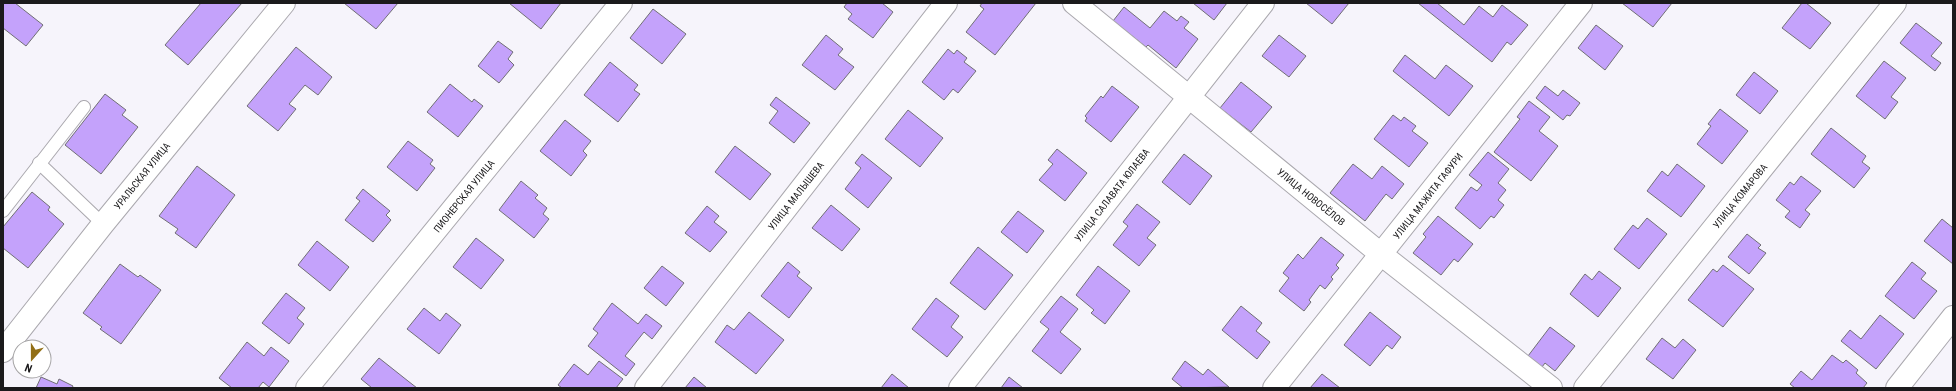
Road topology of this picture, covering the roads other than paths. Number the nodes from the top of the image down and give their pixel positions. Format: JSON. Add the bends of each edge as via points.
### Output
{"nodes":[{"id":1,"x":284,"y":3,"type":"edge"},
{"id":2,"x":621,"y":3,"type":"edge"},
{"id":3,"x":946,"y":3,"type":"edge"},
{"id":4,"x":1074,"y":3,"type":"edge"},
{"id":5,"x":1263,"y":3,"type":"edge"},
{"id":6,"x":1581,"y":3,"type":"edge"},
{"id":7,"x":1895,"y":3,"type":"edge"},
{"id":8,"x":1189,"y":98,"type":"junction"},
{"id":9,"x":84,"y":107,"type":"dead end"},
{"id":10,"x":40,"y":163,"type":"junction"},
{"id":11,"x":3,"y":211,"type":"edge"},
{"id":12,"x":103,"y":224,"type":"junction"},
{"id":13,"x":1382,"y":255,"type":"junction"},
{"id":14,"x":1953,"y":316,"type":"edge"},
{"id":15,"x":3,"y":350,"type":"edge"},
{"id":16,"x":307,"y":388,"type":"edge"},
{"id":17,"x":646,"y":388,"type":"edge"},
{"id":18,"x":960,"y":388,"type":"edge"},
{"id":19,"x":1274,"y":388,"type":"edge"},
{"id":20,"x":1551,"y":388,"type":"edge"},
{"id":21,"x":1585,"y":388,"type":"edge"},
{"id":22,"x":1898,"y":388,"type":"edge"}],
"edges":[{"from":1,"to":12,"type":"street","name":"УРАЛЬСКАЯ УЛИЦА"},
{"from":2,"to":16,"type":"street","name":"ПИОНЕРСКАЯ УЛИЦА"},
{"from":3,"to":17,"type":"street","name":"УЛИЦА МАЛЫШЕВА"},
{"from":4,"to":8,"type":"street","name":"УЛИЦА НОВОСЁЛОВ"},
{"from":5,"to":8,"type":"street","name":"УЛИЦА САЛАВАТА ЮЛАЕВА"},
{"from":6,"to":13,"type":"street","name":"УЛИЦА МАЖИТА ГАФУРИ"},
{"from":7,"to":21,"type":"street","name":"УЛИЦА КОМАРОВА"},
{"from":8,"to":13,"type":"street","name":"УЛИЦА НОВОСЁЛОВ"},
{"from":8,"to":18,"type":"street","name":"УЛИЦА САЛАВАТА ЮЛАЕВА"},
{"from":9,"to":10,"type":"lane"},
{"from":10,"to":11,"type":"lane"},
{"from":10,"to":12,"type":"lane"},
{"from":12,"to":15,"type":"street","name":"УРАЛЬСКАЯ УЛИЦА"},
{"from":13,"to":19,"type":"street","name":"УЛИЦА МАЖИТА ГАФУРИ"},
{"from":13,"to":20,"type":"street","name":"УЛИЦА НОВОСЁЛОВ"},
{"from":14,"to":22,"type":"street"}]}
